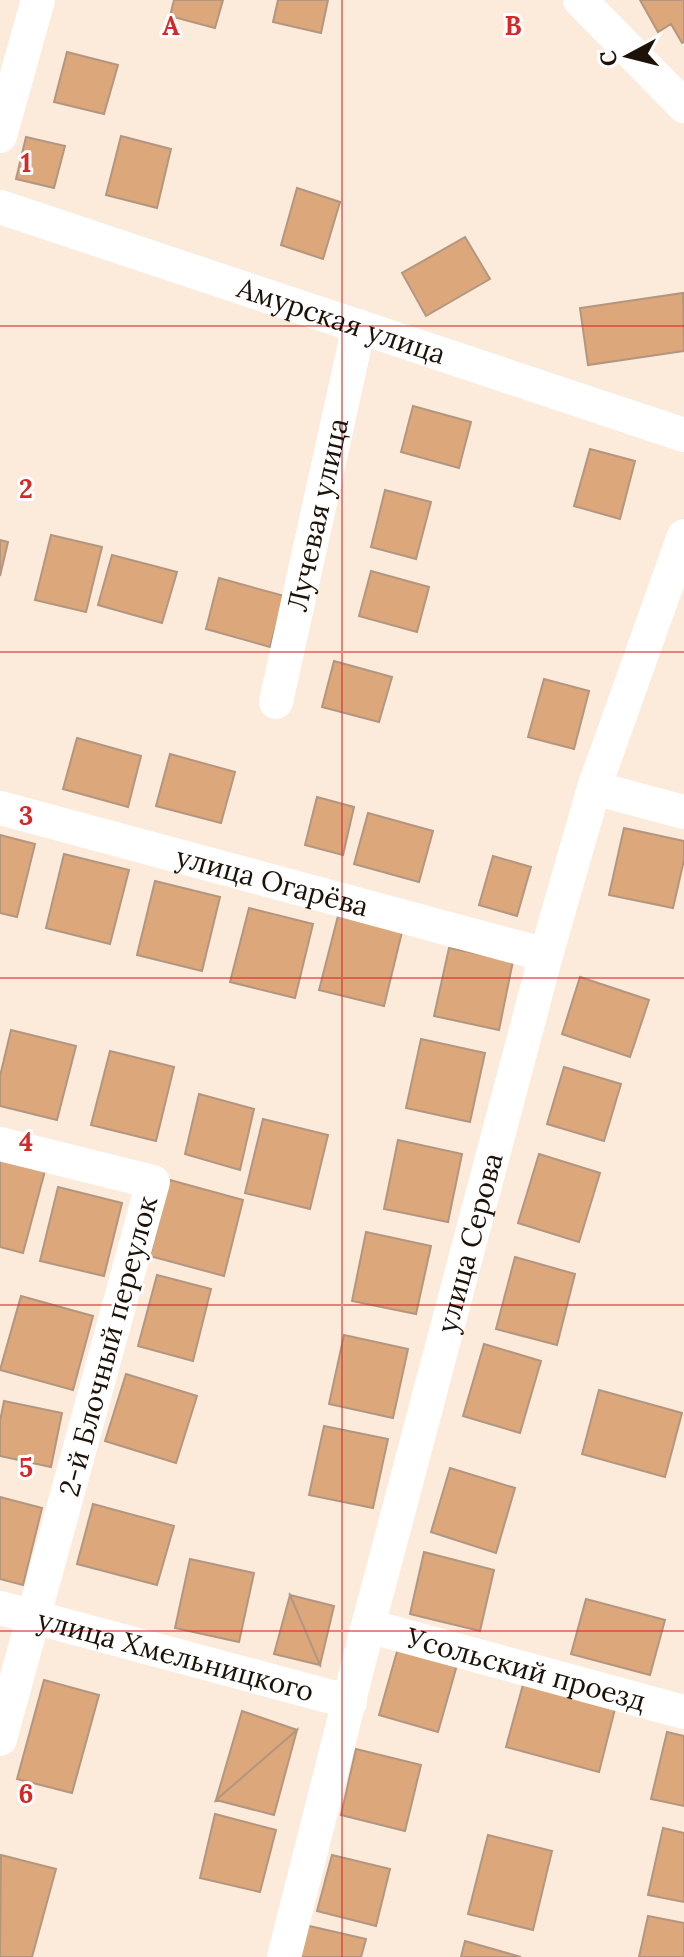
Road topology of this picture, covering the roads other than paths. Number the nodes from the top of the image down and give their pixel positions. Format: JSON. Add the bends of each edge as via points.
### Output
{"nodes":[{"id":1,"x":38,"y":0,"type":"edge"},
{"id":2,"x":580,"y":0,"type":"edge"},
{"id":3,"x":684,"y":106,"type":"edge"},
{"id":4,"x":0,"y":136,"type":"edge"},
{"id":5,"x":0,"y":207,"type":"edge"},
{"id":6,"x":359,"y":326,"type":"junction"},
{"id":7,"x":684,"y":435,"type":"edge"},
{"id":8,"x":684,"y":536,"type":"edge"},
{"id":9,"x":276,"y":702,"type":"dead end"},
{"id":10,"x":594,"y":788,"type":"junction"},
{"id":11,"x":0,"y":808,"type":"edge"},
{"id":12,"x":684,"y":812,"type":"edge"},
{"id":13,"x":546,"y":955,"type":"junction"},
{"id":14,"x":0,"y":1144,"type":"edge"},
{"id":15,"x":0,"y":1608,"type":"edge"},
{"id":16,"x":33,"y":1617,"type":"junction"},
{"id":17,"x":368,"y":1626,"type":"junction"},
{"id":18,"x":350,"y":1702,"type":"junction"},
{"id":19,"x":684,"y":1712,"type":"edge"},
{"id":20,"x":0,"y":1739,"type":"edge"},
{"id":21,"x":284,"y":1957,"type":"edge"}],
"edges":[{"from":1,"to":4,"type":"street"},
{"from":2,"to":3,"type":"street"},
{"from":5,"to":6,"type":"street","name":"Амурская улица"},
{"from":6,"to":7,"type":"street","name":"Амурская улица"},
{"from":6,"to":9,"type":"street","name":"Лучевая улица"},
{"from":8,"to":10,"type":"street","name":"улица Серова"},
{"from":10,"to":12,"type":"street"},
{"from":10,"to":13,"type":"street","name":"улица Серова"},
{"from":11,"to":13,"type":"street","name":"улица Огарёва"},
{"from":13,"to":17,"type":"street","name":"улица Серова"},
{"from":14,"to":16,"type":"street","name":"2-й Блочный переулок","via":[[153,1182]]},
{"from":15,"to":16,"type":"street","name":"улица Хмельницкого"},
{"from":16,"to":18,"type":"street","name":"улица Хмельницкого"},
{"from":16,"to":20,"type":"street"},
{"from":17,"to":18,"type":"street","name":"улица Серова"},
{"from":17,"to":19,"type":"street","name":"Усольский проезд"},
{"from":18,"to":21,"type":"street","name":"улица Серова"}]}
